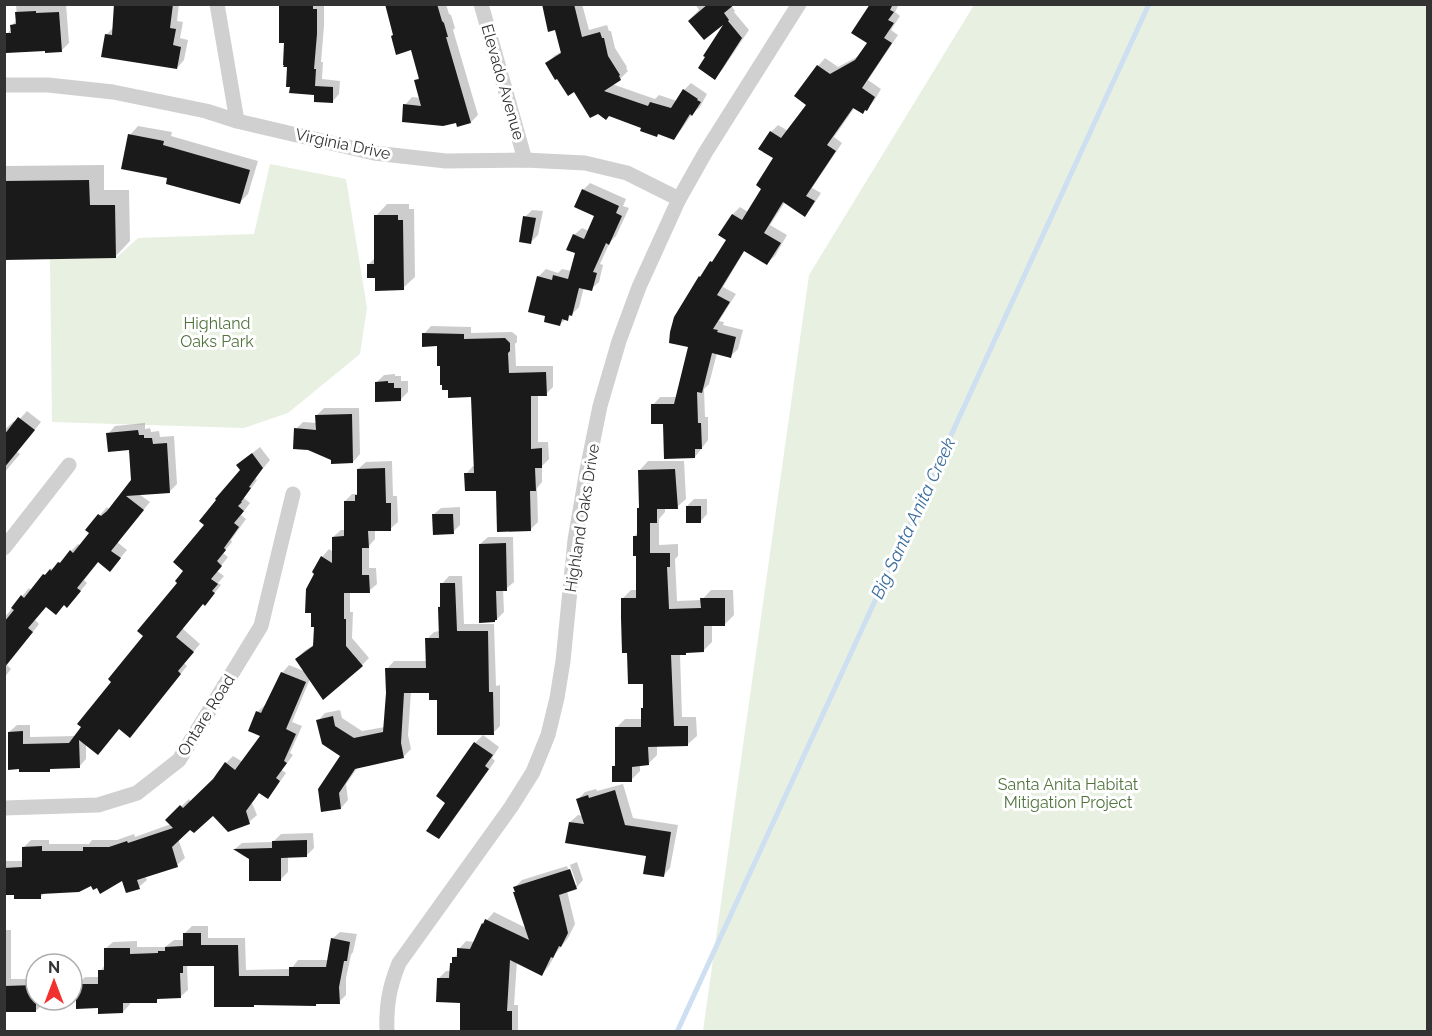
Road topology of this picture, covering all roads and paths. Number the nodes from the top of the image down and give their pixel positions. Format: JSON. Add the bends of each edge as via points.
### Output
{"nodes":[{"id":1,"x":217,"y":4,"type":"edge"},
{"id":2,"x":481,"y":4,"type":"edge"},
{"id":3,"x":793,"y":7,"type":"edge"},
{"id":4,"x":4,"y":85,"type":"edge"},
{"id":5,"x":237,"y":121,"type":"junction"},
{"id":6,"x":525,"y":160,"type":"junction"},
{"id":7,"x":679,"y":199,"type":"junction"},
{"id":8,"x":69,"y":465,"type":"dead end"},
{"id":9,"x":293,"y":494,"type":"dead end"},
{"id":10,"x":4,"y":548,"type":"edge"},
{"id":11,"x":4,"y":808,"type":"edge"},
{"id":12,"x":387,"y":1032,"type":"edge"}],
"edges":[{"from":1,"to":5,"type":"street"},
{"from":2,"to":6,"type":"street","name":"Elevado Avenue"},
{"from":3,"to":7,"type":"street","name":"Highland Oaks Drive"},
{"from":4,"to":5,"type":"street","name":"Virginia Drive","via":[[113,92]]},
{"from":5,"to":6,"type":"street","name":"Virginia Drive","via":[[374,153],[446,161]]},
{"from":6,"to":7,"type":"street","name":"Virginia Drive","via":[[585,163],[627,173]]},
{"from":7,"to":12,"type":"street","name":"Highland Oaks Drive","via":[[639,287],[600,406],[575,540],[563,661],[548,735],[511,807],[399,963],[387,999]]},
{"from":8,"to":10,"type":"street"},
{"from":9,"to":11,"type":"street","name":"Ontare Road","via":[[261,626],[179,760],[137,793],[98,805]]}]}
